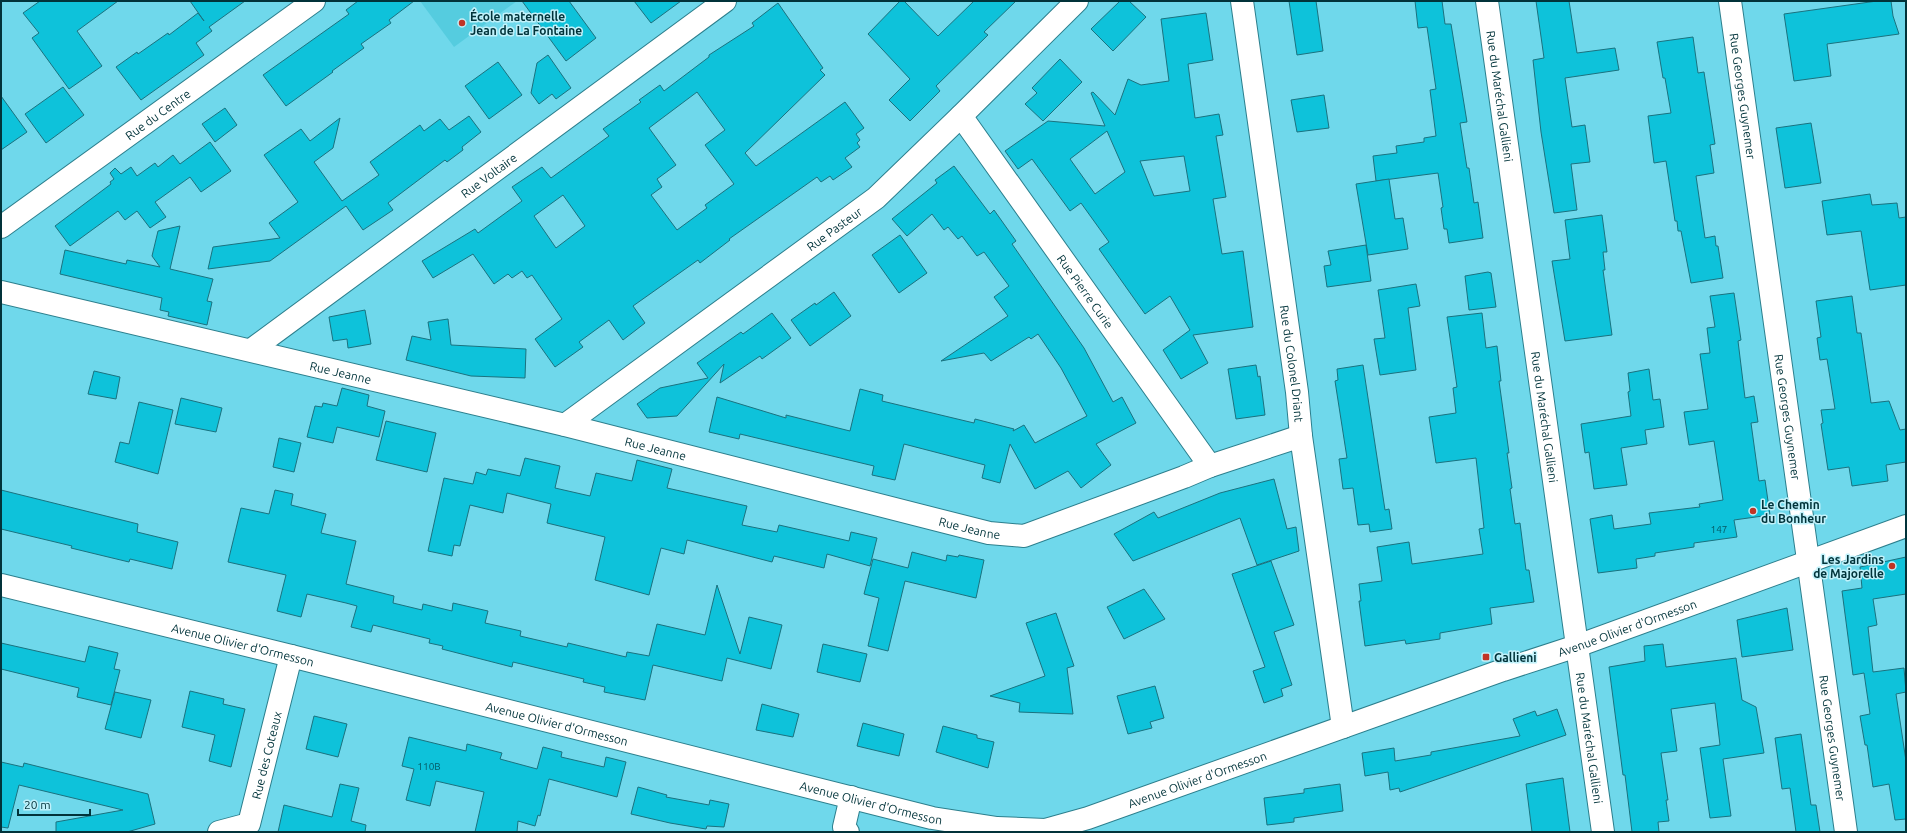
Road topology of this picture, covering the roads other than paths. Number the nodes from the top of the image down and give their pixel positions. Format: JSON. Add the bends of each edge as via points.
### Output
{"nodes":[{"id":1,"x":314,"y":1,"type":"edge"},
{"id":2,"x":726,"y":1,"type":"edge"},
{"id":3,"x":1077,"y":1,"type":"edge"},
{"id":4,"x":1242,"y":1,"type":"edge"},
{"id":5,"x":1487,"y":1,"type":"edge"},
{"id":6,"x":1730,"y":1,"type":"edge"},
{"id":7,"x":961,"y":116,"type":"junction"},
{"id":8,"x":1,"y":227,"type":"edge"},
{"id":9,"x":1,"y":292,"type":"edge"},
{"id":10,"x":251,"y":350,"type":"junction"},
{"id":11,"x":565,"y":425,"type":"junction"},
{"id":12,"x":1301,"y":436,"type":"junction"},
{"id":13,"x":1210,"y":466,"type":"junction"},
{"id":14,"x":1906,"y":526,"type":"edge"},
{"id":15,"x":1810,"y":561,"type":"junction"},
{"id":16,"x":1,"y":585,"type":"edge"},
{"id":17,"x":1577,"y":646,"type":"junction"},
{"id":18,"x":291,"y":656,"type":"junction"},
{"id":19,"x":1343,"y":727,"type":"junction"},
{"id":20,"x":850,"y":797,"type":"junction"},
{"id":21,"x":219,"y":832,"type":"edge"},
{"id":22,"x":848,"y":832,"type":"edge"},
{"id":23,"x":1603,"y":832,"type":"edge"},
{"id":24,"x":1846,"y":832,"type":"edge"}],
"edges":[{"from":1,"to":8,"type":"street","name":"Rue du Centre"},
{"from":2,"to":10,"type":"street","name":"Rue Voltaire"},
{"from":3,"to":7,"type":"street","name":"Rue Pasteur"},
{"from":4,"to":12,"type":"street","name":"Rue du Colonel Driant"},
{"from":5,"to":17,"type":"street","name":"Rue du Maréchal Gallieni"},
{"from":6,"to":15,"type":"street","name":"Rue Georges Guynemer"},
{"from":7,"to":11,"type":"street","name":"Rue Pasteur","via":[[876,198]]},
{"from":7,"to":13,"type":"street","name":"Rue Pierre Curie"},
{"from":9,"to":10,"type":"street","name":"Rue Jeanne"},
{"from":10,"to":11,"type":"street","name":"Rue Jeanne"},
{"from":11,"to":13,"type":"street","name":"Rue Jeanne","via":[[989,533],[1024,536]]},
{"from":12,"to":13,"type":"street","name":"Rue Jeanne"},
{"from":12,"to":19,"type":"street","name":"Rue du Colonel Driant"},
{"from":14,"to":15,"type":"street","name":"Avenue Olivier d'Ormesson"},
{"from":15,"to":17,"type":"street","name":"Avenue Olivier d'Ormesson"},
{"from":15,"to":24,"type":"street","name":"Rue Georges Guynemer"},
{"from":16,"to":18,"type":"street","name":"Avenue Olivier d'Ormesson"},
{"from":17,"to":19,"type":"street","name":"Avenue Olivier d'Ormesson"},
{"from":17,"to":23,"type":"street","name":"Rue du Maréchal Gallieni"},
{"from":18,"to":20,"type":"street","name":"Avenue Olivier d'Ormesson"},
{"from":18,"to":21,"type":"street","name":"Rue des Coteaux","via":[[248,824]]},
{"from":19,"to":20,"type":"street","name":"Avenue Olivier d'Ormesson","via":[[1088,818],[1045,830],[997,828],[932,818]]},
{"from":20,"to":22,"type":"street","via":[[844,827]]}]}
